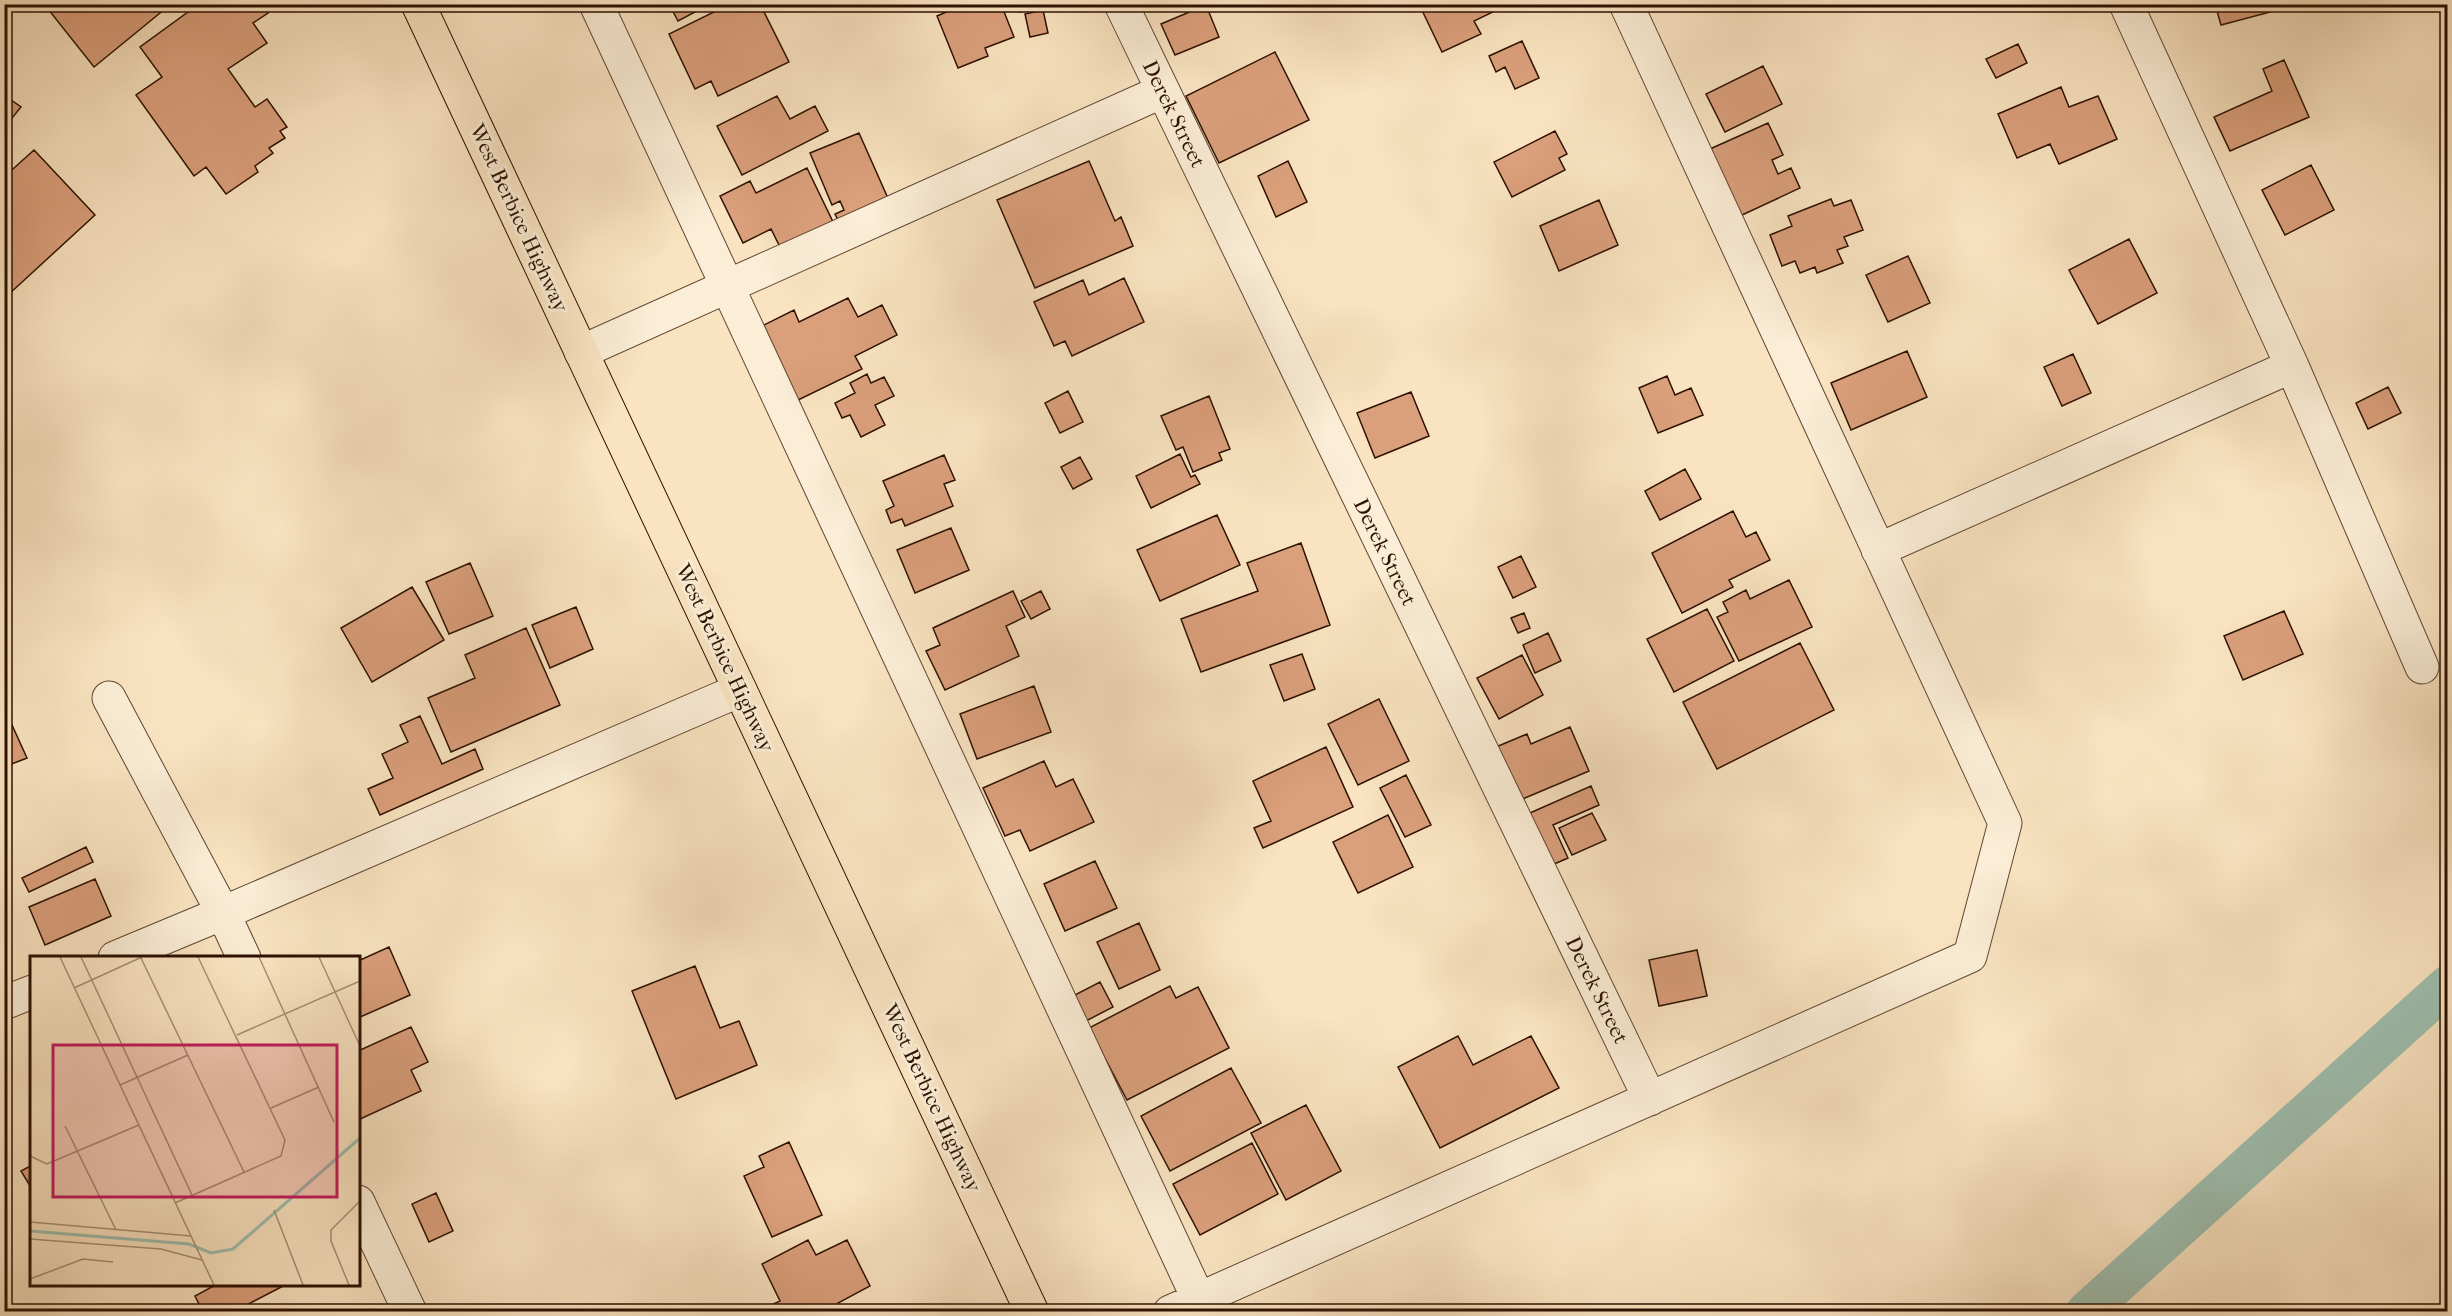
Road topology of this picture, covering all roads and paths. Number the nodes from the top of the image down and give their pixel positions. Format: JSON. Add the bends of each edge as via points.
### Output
{"nodes":[{"id":1,"x":418,"y":4,"type":"edge"},
{"id":2,"x":596,"y":4,"type":"edge"},
{"id":3,"x":1121,"y":4,"type":"edge"},
{"id":4,"x":1626,"y":4,"type":"edge"},
{"id":5,"x":2126,"y":4,"type":"edge"},
{"id":6,"x":1163,"y":90,"type":"junction"},
{"id":7,"x":727,"y":286,"type":"junction"},
{"id":8,"x":581,"y":352,"type":"junction"},
{"id":9,"x":2292,"y":366,"type":"junction"},
{"id":10,"x":1878,"y":550,"type":"junction"},
{"id":11,"x":2422,"y":667,"type":"dead end"},
{"id":12,"x":740,"y":690,"type":"junction"},
{"id":13,"x":109,"y":699,"type":"dead end"},
{"id":14,"x":223,"y":913,"type":"junction"},
{"id":15,"x":117,"y":956,"type":"edge"},
{"id":16,"x":244,"y":956,"type":"edge"},
{"id":17,"x":30,"y":993,"type":"edge"},
{"id":18,"x":4,"y":1003,"type":"edge"},
{"id":19,"x":1650,"y":1099,"type":"junction"},
{"id":20,"x":360,"y":1206,"type":"edge"},
{"id":21,"x":1184,"y":1305,"type":"edge"},
{"id":22,"x":410,"y":1311,"type":"edge"},
{"id":23,"x":1032,"y":1311,"type":"edge"}],
"edges":[{"from":1,"to":8,"type":"main road","name":"West Berbice Highway"},
{"from":2,"to":7,"type":"street"},
{"from":3,"to":6,"type":"street","name":"Derek Street"},
{"from":4,"to":10,"type":"street"},
{"from":5,"to":9,"type":"street"},
{"from":6,"to":7,"type":"street"},
{"from":6,"to":19,"type":"street","name":"Derek Street"},
{"from":7,"to":8,"type":"street"},
{"from":7,"to":21,"type":"street"},
{"from":8,"to":12,"type":"main road","name":"West Berbice Highway"},
{"from":9,"to":10,"type":"street"},
{"from":9,"to":11,"type":"street"},
{"from":10,"to":19,"type":"street","via":[[2005,823],[1970,956]]},
{"from":12,"to":14,"type":"street"},
{"from":12,"to":23,"type":"main road","name":"West Berbice Highway"},
{"from":13,"to":14,"type":"street"},
{"from":14,"to":15,"type":"street"},
{"from":14,"to":16,"type":"street"},
{"from":17,"to":18,"type":"street"},
{"from":19,"to":21,"type":"street"},
{"from":20,"to":22,"type":"street"}]}
